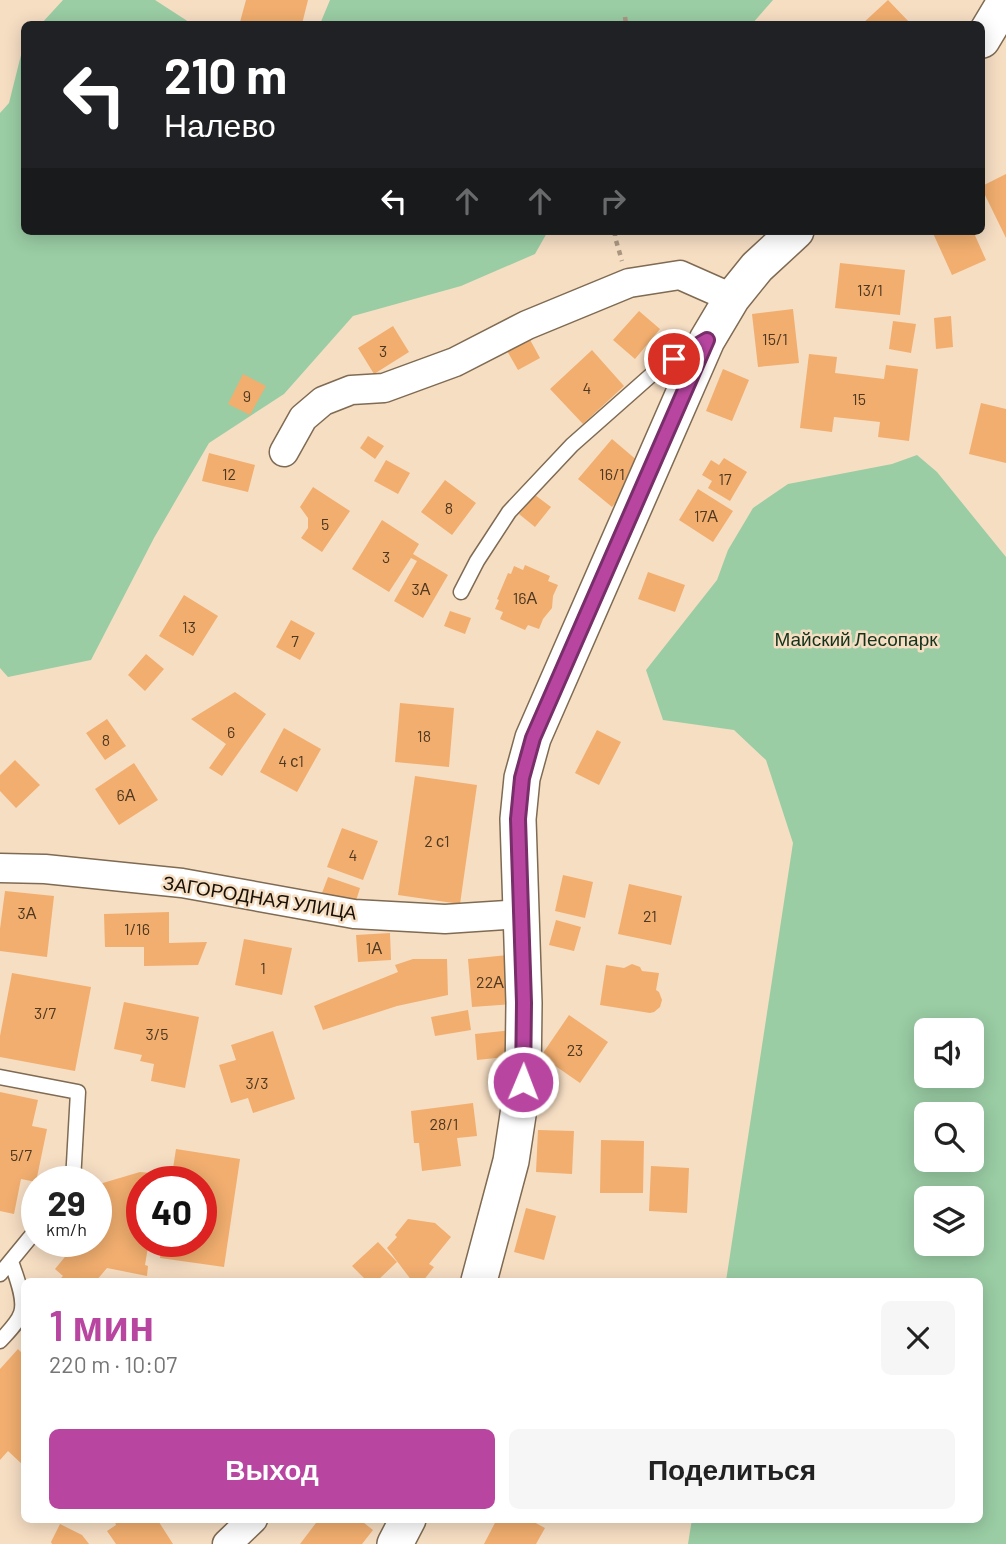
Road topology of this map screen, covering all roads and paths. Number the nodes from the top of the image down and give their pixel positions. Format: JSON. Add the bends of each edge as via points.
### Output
{"nodes":[{"id":1,"x":1005,"y":6,"type":"edge"},
{"id":2,"x":625,"y":17,"type":"dead end"},
{"id":3,"x":626,"y":21,"type":"edge"},
{"id":4,"x":985,"y":36,"type":"edge"},
{"id":5,"x":792,"y":235,"type":"edge"},
{"id":6,"x":732,"y":298,"type":"junction"},
{"id":7,"x":707,"y":340,"type":"junction"},
{"id":8,"x":284,"y":452,"type":"dead end"},
{"id":9,"x":461,"y":592,"type":"dead end"},
{"id":10,"x":0,"y":868,"type":"edge"},
{"id":11,"x":520,"y":914,"type":"junction"},
{"id":12,"x":0,"y":1077,"type":"edge"},
{"id":13,"x":74,"y":1166,"type":"edge"},
{"id":14,"x":21,"y":1249,"type":"edge"},
{"id":15,"x":11,"y":1261,"type":"junction"},
{"id":16,"x":0,"y":1274,"type":"edge"},
{"id":17,"x":477,"y":1274,"type":"edge"},
{"id":18,"x":21,"y":1298,"type":"edge"},
{"id":19,"x":21,"y":1315,"type":"edge"},
{"id":20,"x":0,"y":1341,"type":"edge"},
{"id":21,"x":249,"y":1523,"type":"edge"},
{"id":22,"x":406,"y":1523,"type":"edge"},
{"id":23,"x":227,"y":1544,"type":"edge"},
{"id":24,"x":395,"y":1544,"type":"edge"}],
"edges":[{"from":1,"to":4,"type":"street"},
{"from":2,"to":3,"type":"path"},
{"from":5,"to":6,"type":"street"},
{"from":6,"to":7,"type":"street"},
{"from":6,"to":8,"type":"street","via":[[680,275],[629,282],[527,325],[455,362],[384,388],[351,390],[323,401],[303,418]]},
{"from":7,"to":9,"type":"lane","via":[[658,369],[572,445],[509,512]]},
{"from":7,"to":11,"type":"street","via":[[533,738],[522,778],[518,819]]},
{"from":10,"to":11,"type":"street","name":"ЗАГОРОДНАЯ УЛИЦА","via":[[182,883],[354,914],[445,919]]},
{"from":11,"to":17,"type":"street","via":[[523,1082],[511,1161]]},
{"from":12,"to":13,"type":"lane","via":[[78,1092]]},
{"from":14,"to":15,"type":"lane"},
{"from":15,"to":16,"type":"lane"},
{"from":15,"to":18,"type":"lane"},
{"from":19,"to":20,"type":"lane"},
{"from":21,"to":23,"type":"street"},
{"from":22,"to":24,"type":"street"}]}
